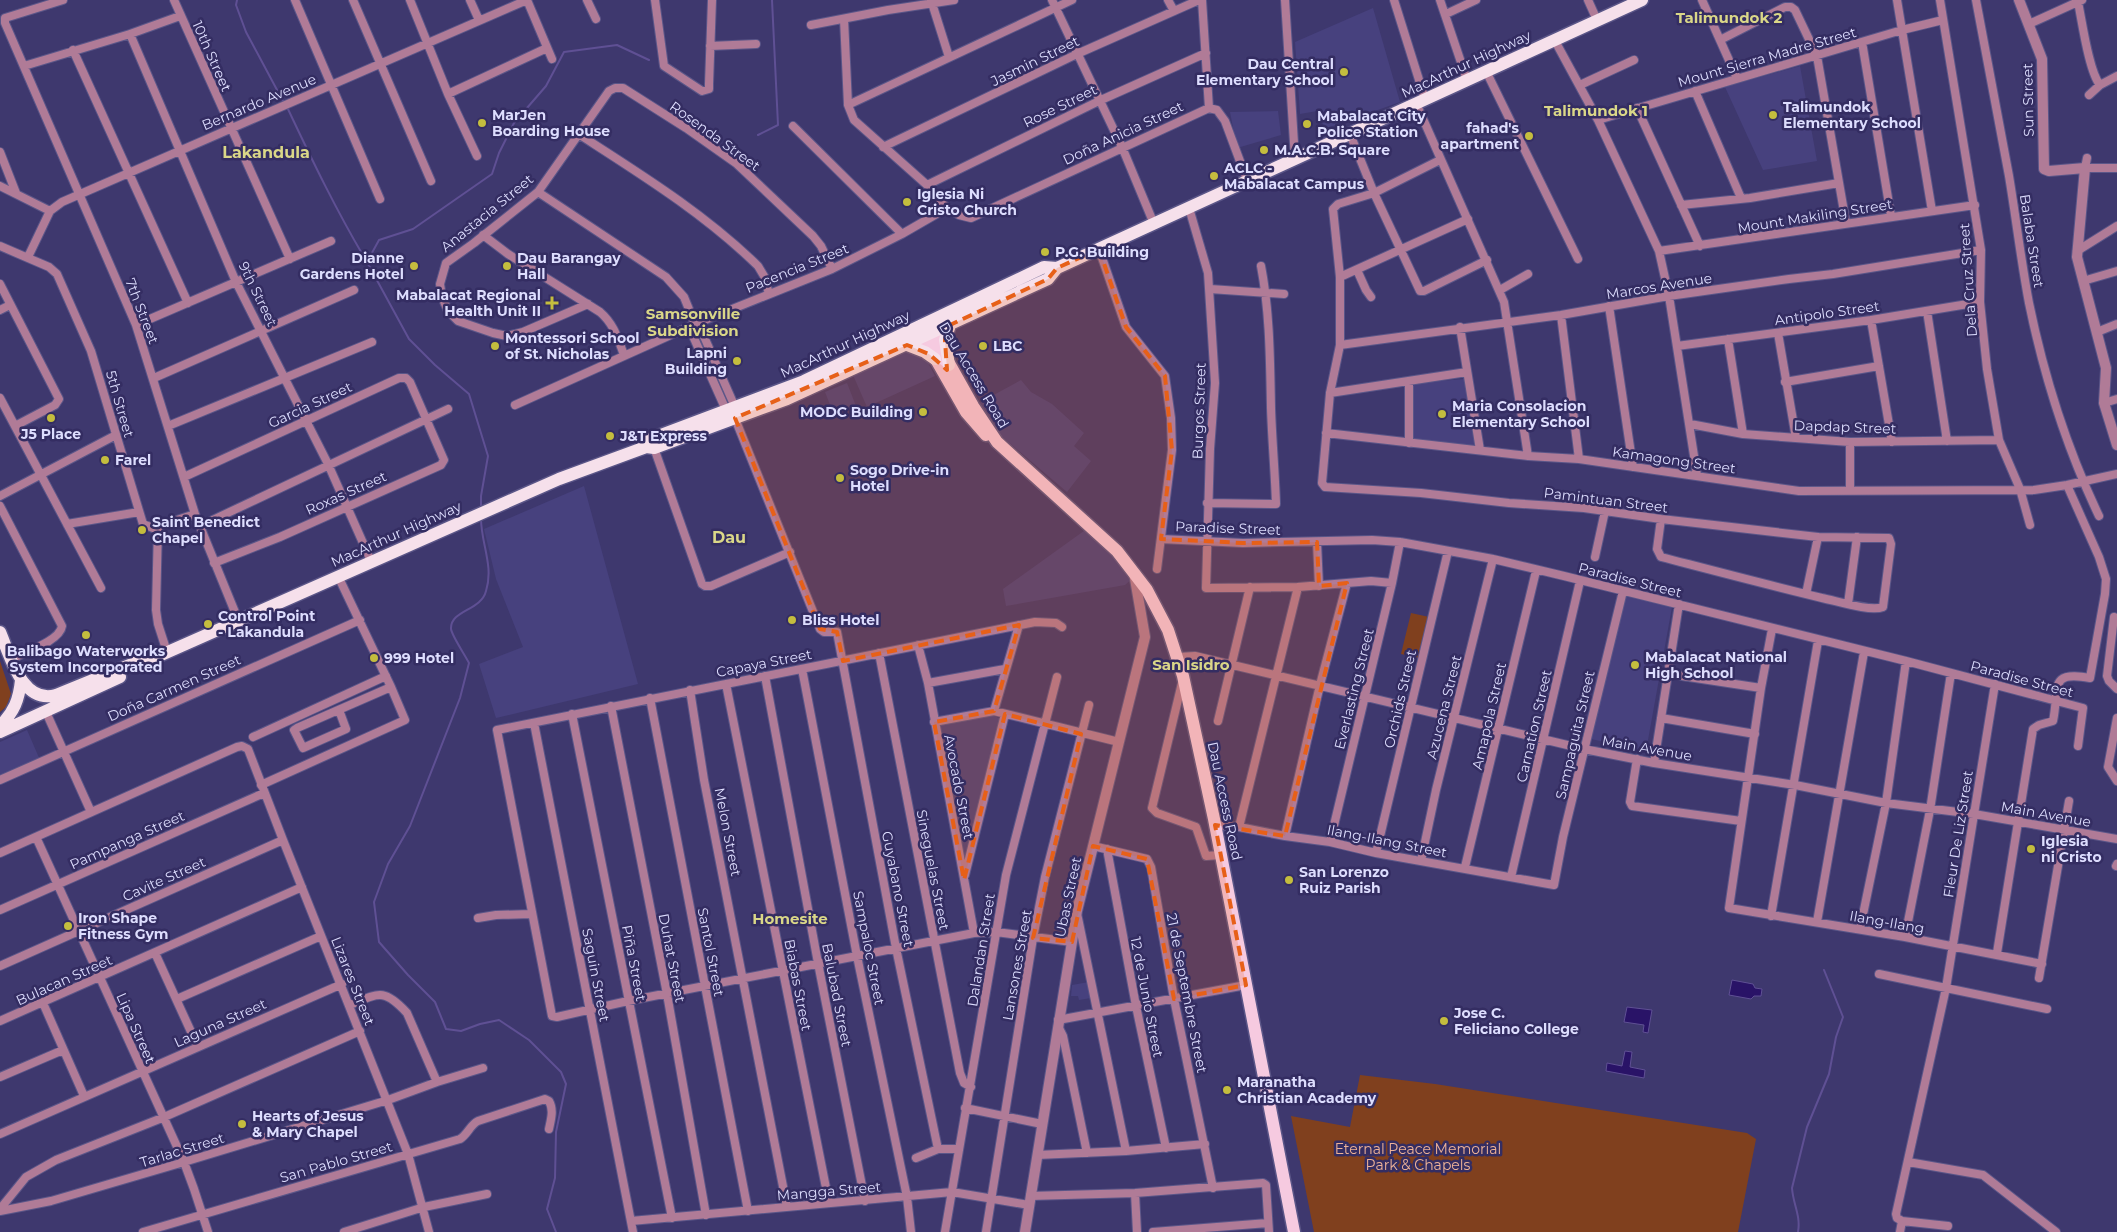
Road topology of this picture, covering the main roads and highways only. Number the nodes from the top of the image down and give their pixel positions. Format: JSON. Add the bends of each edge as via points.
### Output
{"nodes":[{"id":1,"x":1640,"y":0,"type":"edge"},
{"id":2,"x":1057,"y":268,"type":"junction"},
{"id":3,"x":950,"y":324,"type":"junction"},
{"id":4,"x":925,"y":330,"type":"junction"},
{"id":5,"x":907,"y":345,"type":"junction"},
{"id":6,"x":935,"y":360,"type":"junction"},
{"id":7,"x":949,"y":365,"type":"junction"},
{"id":8,"x":732,"y":411,"type":"junction"},
{"id":9,"x":997,"y":442,"type":"junction"},
{"id":10,"x":0,"y":632,"type":"edge"},
{"id":11,"x":164,"y":653,"type":"junction"},
{"id":12,"x":21,"y":680,"type":"junction"},
{"id":13,"x":0,"y":726,"type":"edge"},
{"id":14,"x":0,"y":732,"type":"edge"},
{"id":15,"x":1294,"y":1232,"type":"edge"}],
"edges":[{"from":1,"to":2,"type":"highway","name":"MacArthur Highway"},
{"from":2,"to":3,"type":"highway","name":"MacArthur Highway","via":[[1048,279]]},
{"from":2,"to":4,"type":"highway","name":"MacArthur Highway","via":[[1044,267]]},
{"from":3,"to":4,"type":"highway","name":"MacArthur Highway"},
{"from":3,"to":7,"type":"highway","via":[[945,340]]},
{"from":4,"to":5,"type":"highway","name":"MacArthur Highway"},
{"from":4,"to":6,"type":"main road","name":"Dau Access Road"},
{"from":4,"to":7,"type":"main road","name":"Dau Access Road"},
{"from":4,"to":8,"type":"highway","name":"MacArthur Highway"},
{"from":5,"to":6,"type":"highway"},
{"from":5,"to":8,"type":"highway","name":"MacArthur Highway","via":[[787,399]]},
{"from":6,"to":9,"type":"main road","name":"Dau Access Road","via":[[973,423]]},
{"from":7,"to":9,"type":"main road","name":"Dau Access Road"},
{"from":8,"to":11,"type":"highway","name":"MacArthur Highway","via":[[559,480]]},
{"from":9,"to":15,"type":"main road","name":"Dau Access Road","via":[[1102,536],[1134,572],[1157,606],[1178,657],[1215,825]]},
{"from":10,"to":12,"type":"highway","name":"MacArthur Highway"},
{"from":11,"to":12,"type":"highway","name":"MacArthur Highway","via":[[50,697],[33,692]]},
{"from":11,"to":14,"type":"highway","name":"MacArthur Highway","via":[[152,662]]},
{"from":12,"to":13,"type":"highway","via":[[15,708]]}]}
